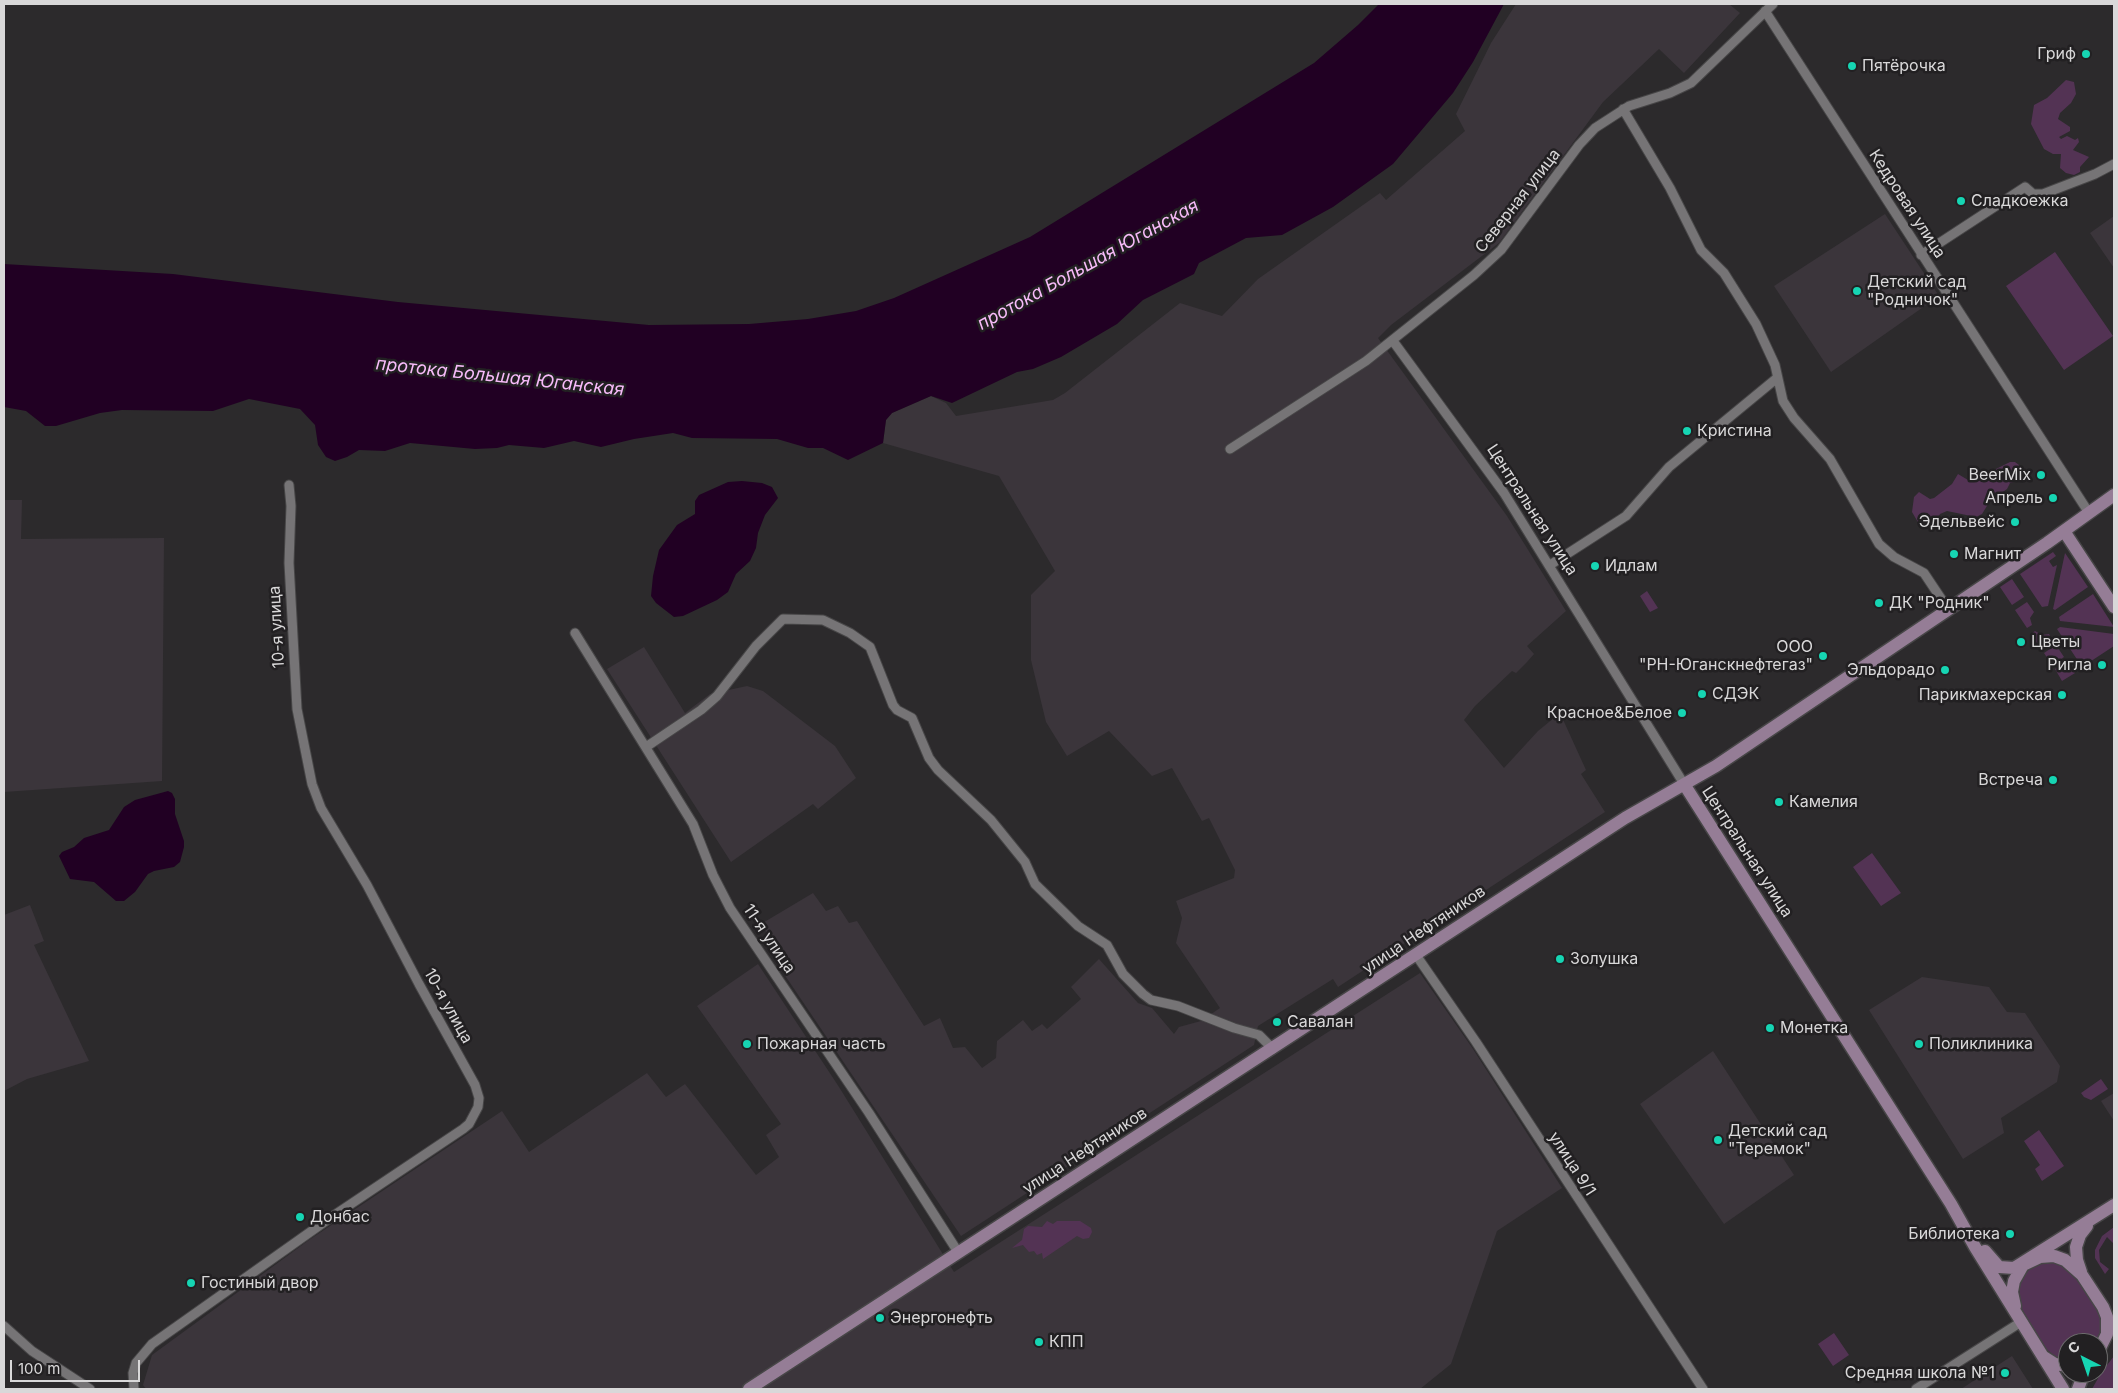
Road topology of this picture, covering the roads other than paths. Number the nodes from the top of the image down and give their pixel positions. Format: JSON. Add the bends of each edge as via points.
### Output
{"nodes":[{"id":1,"x":1773,"y":4,"type":"edge"},
{"id":2,"x":1765,"y":11,"type":"junction"},
{"id":3,"x":1622,"y":109,"type":"junction"},
{"id":4,"x":2114,"y":164,"type":"edge"},
{"id":5,"x":1920,"y":255,"type":"junction"},
{"id":6,"x":1393,"y":340,"type":"junction"},
{"id":7,"x":1777,"y":378,"type":"junction"},
{"id":8,"x":1230,"y":449,"type":"dead end"},
{"id":9,"x":289,"y":485,"type":"dead end"},
{"id":10,"x":2114,"y":495,"type":"edge"},
{"id":11,"x":2089,"y":513,"type":"junction"},
{"id":12,"x":2064,"y":531,"type":"junction"},
{"id":13,"x":1550,"y":566,"type":"junction"},
{"id":14,"x":2114,"y":608,"type":"edge"},
{"id":15,"x":1948,"y":609,"type":"junction"},
{"id":16,"x":574,"y":633,"type":"dead end"},
{"id":17,"x":646,"y":747,"type":"junction"},
{"id":18,"x":1684,"y":784,"type":"junction"},
{"id":19,"x":1416,"y":955,"type":"junction"},
{"id":20,"x":1273,"y":1049,"type":"junction"},
{"id":21,"x":2114,"y":1205,"type":"edge"},
{"id":22,"x":1956,"y":1211,"type":"junction"},
{"id":23,"x":2094,"y":1218,"type":"junction"},
{"id":24,"x":958,"y":1252,"type":"junction"},
{"id":25,"x":2028,"y":1261,"type":"junction"},
{"id":26,"x":2082,"y":1275,"type":"junction"},
{"id":27,"x":2019,"y":1318,"type":"junction"},
{"id":28,"x":4,"y":1326,"type":"edge"},
{"id":29,"x":2107,"y":1333,"type":"edge"},
{"id":30,"x":2038,"y":1349,"type":"junction"},
{"id":31,"x":2058,"y":1363,"type":"edge"},
{"id":32,"x":90,"y":1389,"type":"edge"},
{"id":33,"x":134,"y":1389,"type":"edge"},
{"id":34,"x":749,"y":1389,"type":"edge"},
{"id":35,"x":1703,"y":1389,"type":"edge"},
{"id":36,"x":1916,"y":1389,"type":"edge"},
{"id":37,"x":2063,"y":1389,"type":"edge"}],
"edges":[{"from":1,"to":2,"type":"street","name":"Северная улица"},
{"from":2,"to":3,"type":"street","name":"Северная улица","via":[[1692,83]]},
{"from":2,"to":5,"type":"street","name":"Кедровая улица"},
{"from":3,"to":6,"type":"street","name":"Северная улица","via":[[1588,135],[1490,262]]},
{"from":3,"to":7,"type":"street","via":[[1670,188],[1701,250],[1728,279],[1756,324],[1775,365]]},
{"from":4,"to":5,"type":"street","via":[[2043,194],[2032,194],[2025,187]]},
{"from":5,"to":11,"type":"street","name":"Кедровая улица"},
{"from":6,"to":8,"type":"street","name":"Северная улица"},
{"from":6,"to":13,"type":"street","name":"Центральная улица","via":[[1504,493]]},
{"from":7,"to":13,"type":"street","via":[[1669,467],[1626,516]]},
{"from":7,"to":15,"type":"street","via":[[1783,401],[1830,459],[1879,544],[1894,557],[1924,573]]},
{"from":9,"to":33,"type":"street","name":"10-я улица","via":[[289,563],[297,709],[312,784],[322,808],[367,884],[475,1085],[478,1107],[463,1129],[152,1344],[136,1363]]},
{"from":10,"to":11,"type":"street","name":"улица Нефтяников"},
{"from":11,"to":12,"type":"street","name":"улица Нефтяников"},
{"from":12,"to":14,"type":"street"},
{"from":12,"to":15,"type":"street","name":"улица Нефтяников"},
{"from":13,"to":18,"type":"street","name":"Центральная улица"},
{"from":15,"to":18,"type":"street","name":"улица Нефтяников"},
{"from":16,"to":17,"type":"street","name":"11-я улица"},
{"from":17,"to":20,"type":"street","via":[[717,696],[756,646],[783,619],[823,620],[850,633],[870,647],[893,705],[912,718],[929,758],[938,770],[991,820],[1025,862],[1035,884],[1078,926],[1107,945],[1119,968],[1142,994],[1150,1000],[1178,1006],[1259,1035]]},
{"from":17,"to":24,"type":"street","name":"11-я улица","via":[[694,824],[712,875],[730,908]]},
{"from":18,"to":19,"type":"street","name":"улица Нефтяников","via":[[1625,818]]},
{"from":18,"to":22,"type":"street","name":"Центральная улица"},
{"from":19,"to":20,"type":"street","name":"улица Нефтяников"},
{"from":19,"to":35,"type":"street","name":"улица 9/1"},
{"from":20,"to":24,"type":"street","name":"улица Нефтяников"},
{"from":21,"to":23,"type":"street"},
{"from":22,"to":25,"type":"street","via":[[1999,1267],[2014,1268]]},
{"from":22,"to":27,"type":"street","name":"Центральная улица"},
{"from":23,"to":25,"type":"street"},
{"from":23,"to":26,"type":"street","via":[[2077,1241],[2077,1260]]},
{"from":24,"to":34,"type":"street","name":"улица Нефтяников"},
{"from":25,"to":26,"type":"street","via":[[2040,1256],[2060,1258]]},
{"from":25,"to":27,"type":"street","via":[[2019,1270],[2013,1287]]},
{"from":26,"to":29,"type":"street","via":[[2103,1307]]},
{"from":27,"to":30,"type":"street","name":"Центральная улица"},
{"from":27,"to":36,"type":"street"},
{"from":28,"to":32,"type":"street","via":[[32,1351]]},
{"from":30,"to":31,"type":"street","via":[[2050,1361]]},
{"from":30,"to":37,"type":"street","name":"Центральная улица"}]}
